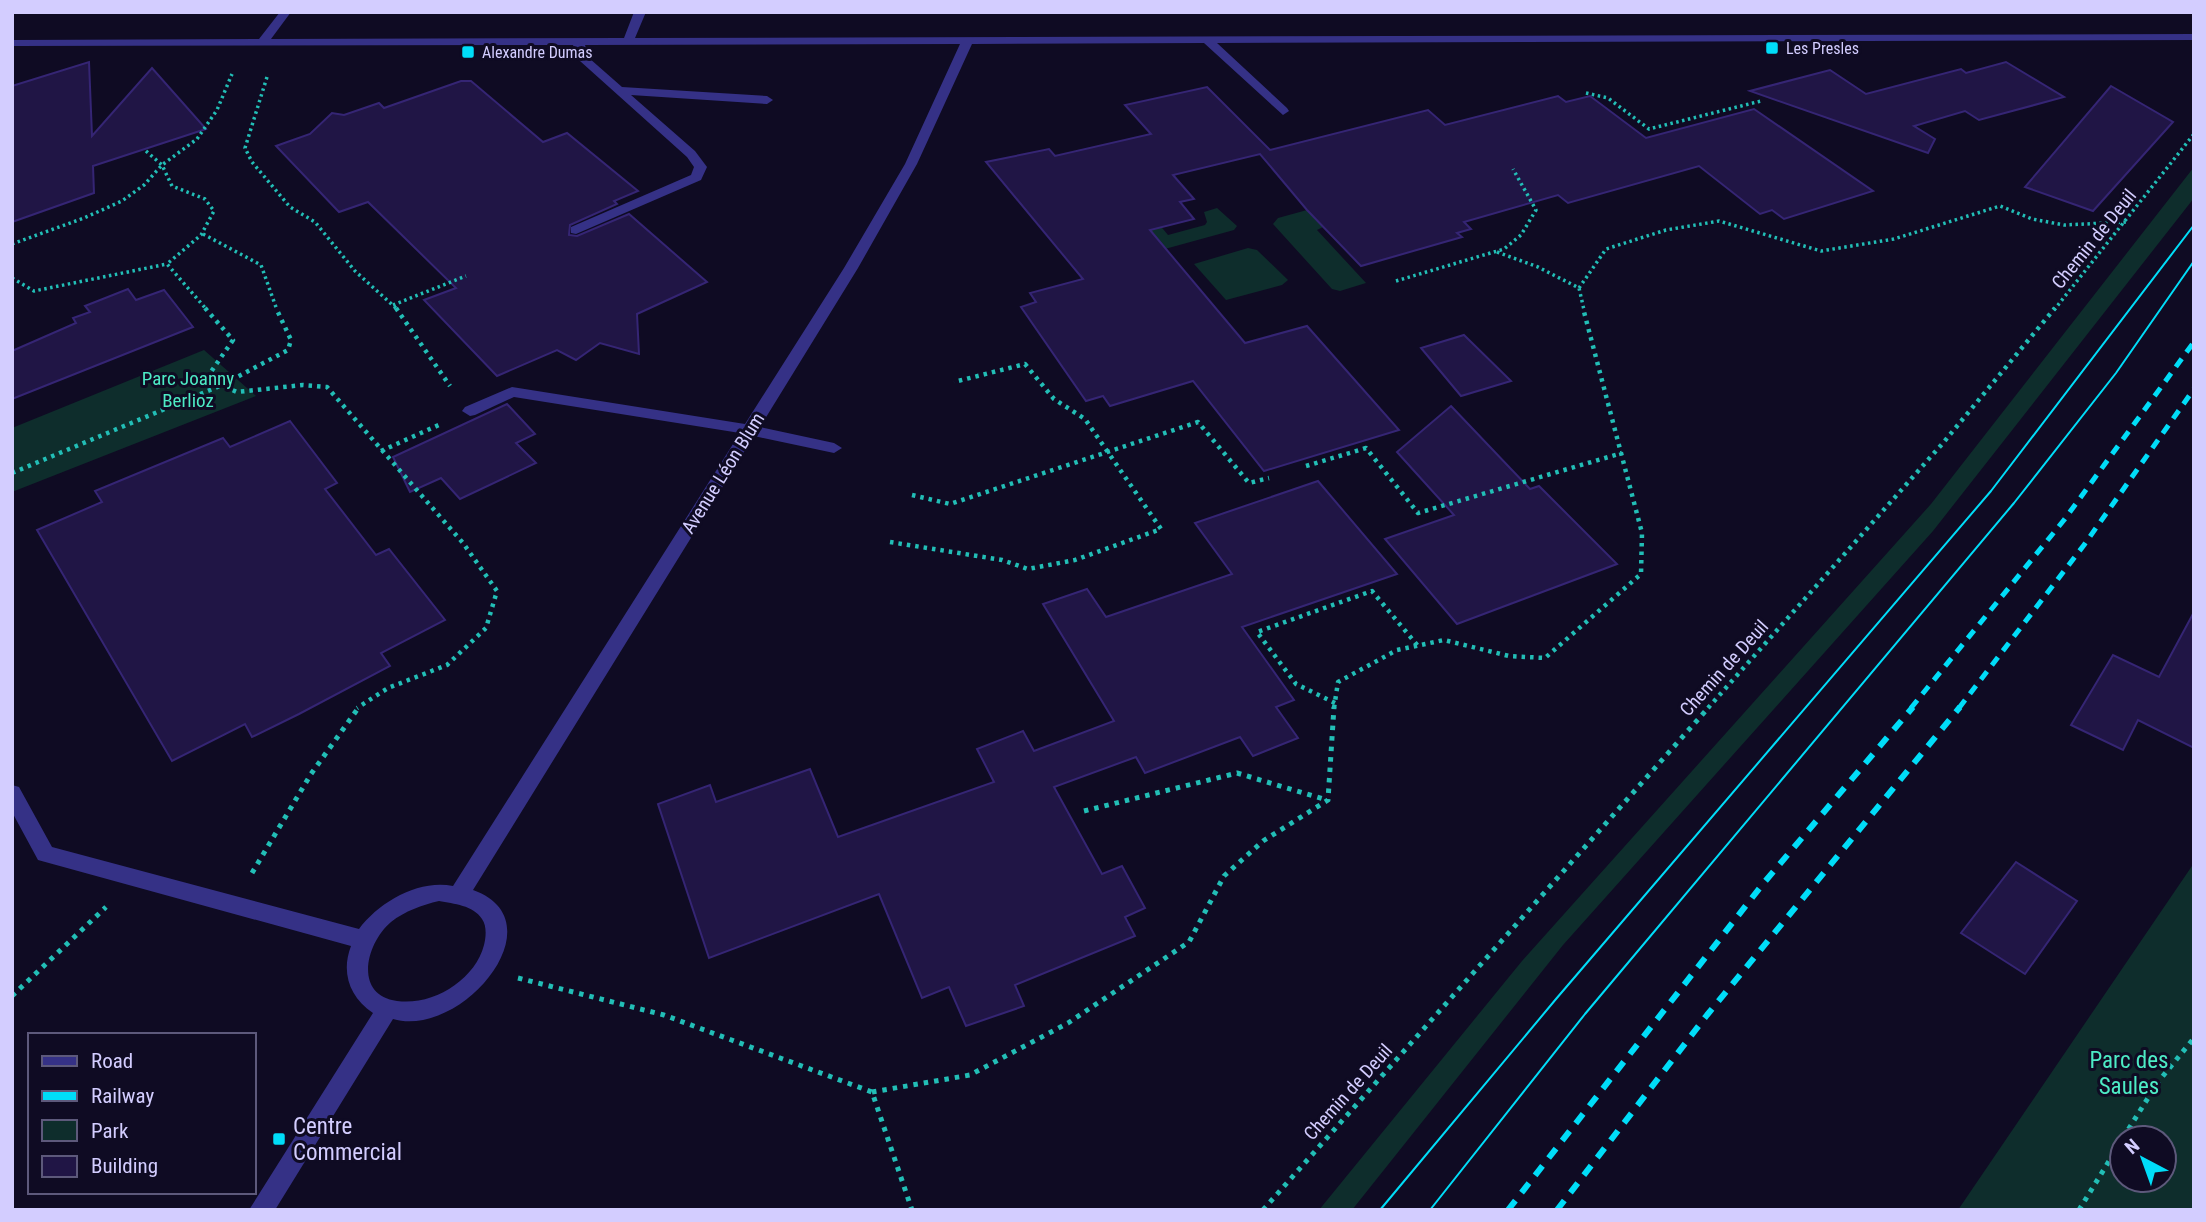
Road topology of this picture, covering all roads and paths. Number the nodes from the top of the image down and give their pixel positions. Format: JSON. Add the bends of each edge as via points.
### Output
{"nodes":[{"id":1,"x":286,"y":12,"type":"edge"},
{"id":2,"x":640,"y":12,"type":"edge"},
{"id":3,"x":2194,"y":37,"type":"edge"},
{"id":4,"x":1208,"y":41,"type":"junction"},
{"id":5,"x":628,"y":42,"type":"junction"},
{"id":6,"x":967,"y":42,"type":"junction"},
{"id":7,"x":12,"y":43,"type":"edge"},
{"id":8,"x":262,"y":43,"type":"junction"},
{"id":9,"x":578,"y":43,"type":"junction"},
{"id":10,"x":233,"y":69,"type":"dead end"},
{"id":11,"x":267,"y":77,"type":"dead end"},
{"id":12,"x":618,"y":90,"type":"junction"},
{"id":13,"x":1586,"y":93,"type":"dead end"},
{"id":14,"x":767,"y":100,"type":"dead end"},
{"id":15,"x":1762,"y":101,"type":"dead end"},
{"id":16,"x":1283,"y":111,"type":"dead end"},
{"id":17,"x":2194,"y":134,"type":"edge"},
{"id":18,"x":145,"y":151,"type":"dead end"},
{"id":19,"x":162,"y":165,"type":"junction"},
{"id":20,"x":1513,"y":169,"type":"dead end"},
{"id":21,"x":2127,"y":222,"type":"junction"},
{"id":22,"x":576,"y":230,"type":"dead end"},
{"id":23,"x":203,"y":234,"type":"junction"},
{"id":24,"x":12,"y":244,"type":"edge"},
{"id":25,"x":1497,"y":252,"type":"junction"},
{"id":26,"x":167,"y":264,"type":"junction"},
{"id":27,"x":466,"y":276,"type":"dead end"},
{"id":28,"x":12,"y":278,"type":"edge"},
{"id":29,"x":1396,"y":281,"type":"dead end"},
{"id":30,"x":1579,"y":288,"type":"junction"},
{"id":31,"x":393,"y":305,"type":"junction"},
{"id":32,"x":954,"y":382,"type":"dead end"},
{"id":33,"x":222,"y":385,"type":"junction"},
{"id":34,"x":470,"y":411,"type":"junction"},
{"id":35,"x":751,"y":430,"type":"junction"},
{"id":36,"x":834,"y":448,"type":"dead end"},
{"id":37,"x":381,"y":451,"type":"junction"},
{"id":38,"x":1622,"y":453,"type":"junction"},
{"id":39,"x":1109,"y":454,"type":"junction"},
{"id":40,"x":1306,"y":466,"type":"dead end"},
{"id":41,"x":12,"y":473,"type":"edge"},
{"id":42,"x":1269,"y":478,"type":"dead end"},
{"id":43,"x":912,"y":495,"type":"dead end"},
{"id":44,"x":890,"y":542,"type":"dead end"},
{"id":45,"x":1418,"y":646,"type":"junction"},
{"id":46,"x":1335,"y":703,"type":"junction"},
{"id":47,"x":12,"y":793,"type":"edge"},
{"id":48,"x":1328,"y":800,"type":"junction"},
{"id":49,"x":1084,"y":811,"type":"dead end"},
{"id":50,"x":134,"y":880,"type":"junction"},
{"id":51,"x":460,"y":893,"type":"junction"},
{"id":52,"x":232,"y":906,"type":"junction"},
{"id":53,"x":364,"y":940,"type":"junction"},
{"id":54,"x":486,"y":970,"type":"junction"},
{"id":55,"x":12,"y":996,"type":"edge"},
{"id":56,"x":387,"y":1009,"type":"junction"},
{"id":57,"x":2194,"y":1038,"type":"edge"},
{"id":58,"x":872,"y":1092,"type":"junction"},
{"id":59,"x":2132,"y":1124,"type":"edge"},
{"id":60,"x":2108,"y":1163,"type":"edge"},
{"id":61,"x":261,"y":1210,"type":"edge"},
{"id":62,"x":912,"y":1210,"type":"edge"},
{"id":63,"x":1263,"y":1210,"type":"edge"},
{"id":64,"x":2079,"y":1210,"type":"edge"}],
"edges":[{"from":1,"to":8,"type":"street"},
{"from":2,"to":5,"type":"street"},
{"from":3,"to":4,"type":"street"},
{"from":4,"to":6,"type":"street"},
{"from":4,"to":16,"type":"street"},
{"from":5,"to":6,"type":"street"},
{"from":5,"to":9,"type":"street"},
{"from":6,"to":35,"type":"street","name":"Avenue Léon Blum","via":[[911,164]]},
{"from":7,"to":8,"type":"street"},
{"from":8,"to":9,"type":"street"},
{"from":9,"to":12,"type":"street","via":[[584,59]]},
{"from":10,"to":19,"type":"path","via":[[217,110],[197,139]]},
{"from":11,"to":31,"type":"path","via":[[245,148],[252,162],[290,207],[315,222],[355,271]]},
{"from":12,"to":14,"type":"street"},
{"from":12,"to":22,"type":"street","via":[[701,167],[696,177]]},
{"from":13,"to":15,"type":"path","via":[[1608,98],[1649,129]]},
{"from":17,"to":21,"type":"path","name":"Chemin de Deuil"},
{"from":18,"to":19,"type":"path"},
{"from":19,"to":23,"type":"path","via":[[172,186],[205,199],[215,211]]},
{"from":19,"to":24,"type":"path","via":[[122,201]]},
{"from":20,"to":25,"type":"path","via":[[1536,211],[1525,233]]},
{"from":21,"to":30,"type":"path","via":[[2064,225],[2000,206],[1894,239],[1821,251],[1719,221],[1666,230],[1606,249]]},
{"from":21,"to":63,"type":"path","name":"Chemin de Deuil","via":[[1942,443]]},
{"from":23,"to":26,"type":"path"},
{"from":23,"to":33,"type":"path","via":[[261,265],[291,340],[288,350]]},
{"from":25,"to":29,"type":"path"},
{"from":25,"to":30,"type":"path"},
{"from":26,"to":28,"type":"path","via":[[34,292]]},
{"from":26,"to":33,"type":"path","via":[[233,340],[206,379]]},
{"from":27,"to":31,"type":"path"},
{"from":30,"to":38,"type":"path"},
{"from":31,"to":34,"type":"path"},
{"from":32,"to":39,"type":"path","via":[[1025,364],[1054,399],[1085,419]]},
{"from":33,"to":37,"type":"path","via":[[237,392],[327,387]]},
{"from":33,"to":41,"type":"path"},
{"from":34,"to":35,"type":"street","via":[[512,392]]},
{"from":34,"to":37,"type":"path"},
{"from":35,"to":36,"type":"street"},
{"from":35,"to":51,"type":"street","name":"Avenue Léon Blum"},
{"from":37,"to":52,"type":"path","via":[[463,543],[496,591],[486,628],[447,665],[388,688],[357,708],[311,774]]},
{"from":38,"to":40,"type":"path","via":[[1418,513],[1366,449]]},
{"from":38,"to":45,"type":"path","via":[[1642,533],[1641,574],[1545,658],[1509,656],[1444,640]]},
{"from":39,"to":42,"type":"path","via":[[1198,422],[1249,483]]},
{"from":39,"to":43,"type":"path","via":[[950,504]]},
{"from":39,"to":44,"type":"path","via":[[1161,529],[1075,560],[1028,569],[1002,560]]},
{"from":45,"to":46,"type":"path","via":[[1397,650],[1338,682]]},
{"from":45,"to":46,"type":"path","via":[[1372,591],[1257,632],[1296,684]]},
{"from":46,"to":48,"type":"path"},
{"from":47,"to":50,"type":"street","via":[[45,854]]},
{"from":48,"to":49,"type":"path","via":[[1237,773]]},
{"from":48,"to":58,"type":"path","via":[[1263,841],[1224,876],[1189,942],[1069,1023],[970,1075]]},
{"from":50,"to":52,"type":"street"},
{"from":50,"to":55,"type":"path"},
{"from":51,"to":53,"type":"street","via":[[439,892],[395,908]]},
{"from":51,"to":54,"type":"street","via":[[479,900],[498,930],[496,950]]},
{"from":52,"to":53,"type":"street"},
{"from":53,"to":56,"type":"street","via":[[356,958],[356,975],[371,1002]]},
{"from":54,"to":56,"type":"street","via":[[471,986],[430,1009]]},
{"from":54,"to":58,"type":"path","via":[[664,1015]]},
{"from":56,"to":61,"type":"street"},
{"from":57,"to":59,"type":"path","via":[[2158,1082]]},
{"from":58,"to":62,"type":"path"},
{"from":60,"to":64,"type":"path"}]}
